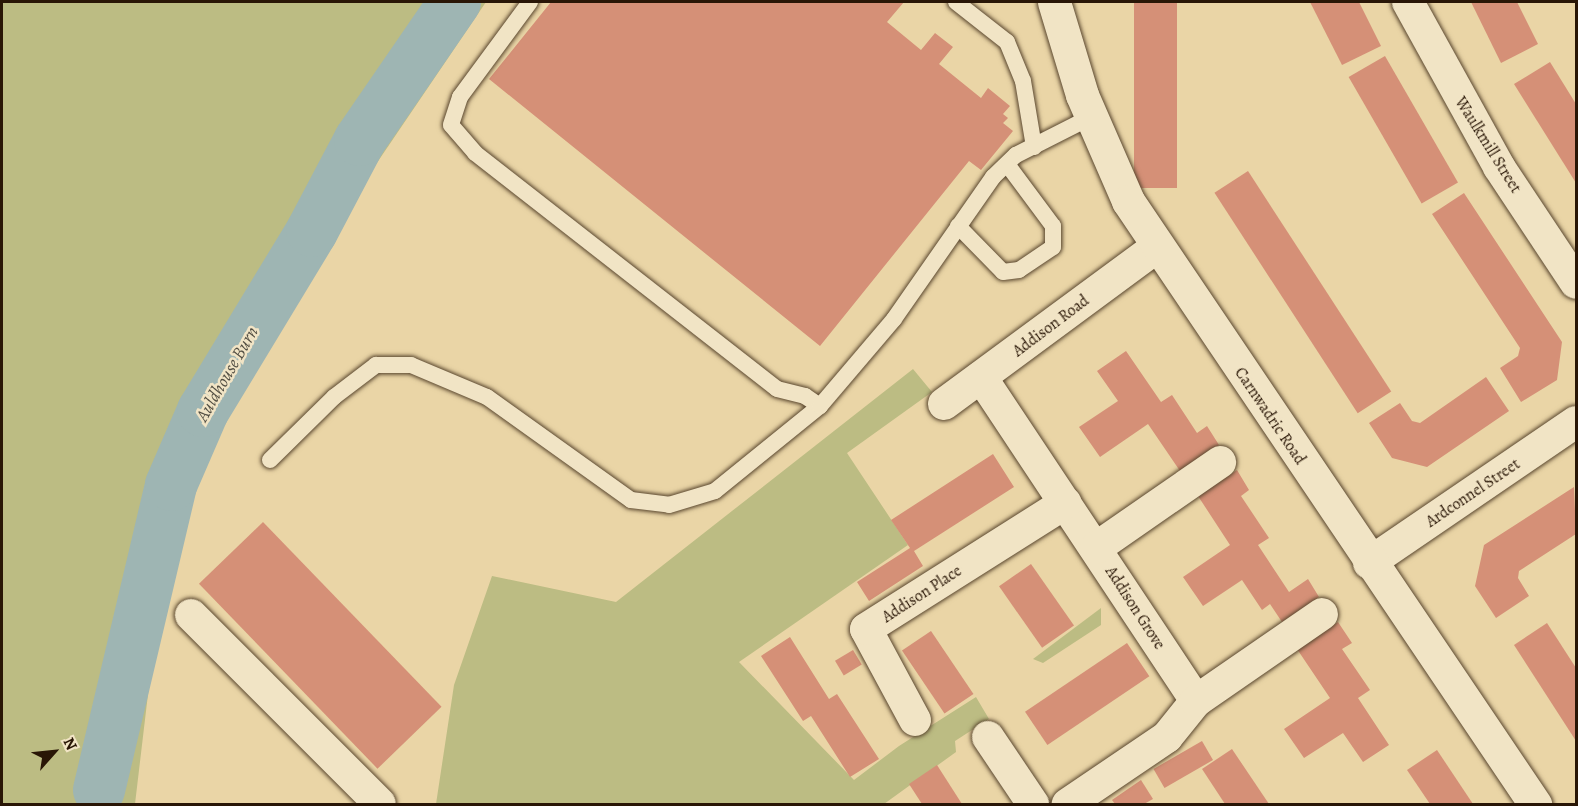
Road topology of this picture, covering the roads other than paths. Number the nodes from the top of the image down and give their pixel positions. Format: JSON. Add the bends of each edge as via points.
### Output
{"nodes":[{"id":1,"x":530,"y":2,"type":"edge"},
{"id":2,"x":956,"y":2,"type":"edge"},
{"id":3,"x":1054,"y":2,"type":"edge"},
{"id":4,"x":1408,"y":2,"type":"edge"},
{"id":5,"x":1091,"y":117,"type":"junction"},
{"id":6,"x":1034,"y":147,"type":"junction"},
{"id":7,"x":1007,"y":164,"type":"junction"},
{"id":8,"x":958,"y":226,"type":"junction"},
{"id":9,"x":1157,"y":247,"type":"junction"},
{"id":10,"x":1576,"y":283,"type":"edge"},
{"id":11,"x":981,"y":377,"type":"junction"},
{"id":12,"x":944,"y":404,"type":"dead end"},
{"id":13,"x":820,"y":406,"type":"junction"},
{"id":14,"x":1576,"y":422,"type":"edge"},
{"id":15,"x":270,"y":460,"type":"dead end"},
{"id":16,"x":1220,"y":462,"type":"dead end"},
{"id":17,"x":1065,"y":502,"type":"junction"},
{"id":18,"x":1096,"y":548,"type":"junction"},
{"id":19,"x":1369,"y":563,"type":"junction"},
{"id":20,"x":1322,"y":614,"type":"dead end"},
{"id":21,"x":190,"y":615,"type":"dead end"},
{"id":22,"x":1196,"y":701,"type":"junction"},
{"id":23,"x":915,"y":720,"type":"dead end"},
{"id":24,"x":988,"y":737,"type":"dead end"},
{"id":25,"x":380,"y":804,"type":"edge"},
{"id":26,"x":1033,"y":804,"type":"edge"},
{"id":27,"x":1068,"y":804,"type":"edge"},
{"id":28,"x":1535,"y":804,"type":"edge"}],
"edges":[{"from":1,"to":13,"type":"lane","via":[[460,97],[451,125],[475,153],[777,389],[805,396]]},
{"from":2,"to":6,"type":"lane","via":[[1007,42],[1023,81]]},
{"from":3,"to":5,"type":"street","name":"Carnwadric Road"},
{"from":4,"to":10,"type":"street","name":"Waulkmill Street","via":[[1499,167]]},
{"from":5,"to":6,"type":"lane"},
{"from":5,"to":9,"type":"street","name":"Carnwadric Road","via":[[1128,201]]},
{"from":6,"to":7,"type":"lane"},
{"from":7,"to":8,"type":"lane"},
{"from":7,"to":8,"type":"lane","via":[[1053,226],[1053,246],[1019,270],[1003,272]]},
{"from":8,"to":13,"type":"lane","via":[[894,319]]},
{"from":9,"to":11,"type":"street","name":"Addison Road"},
{"from":9,"to":19,"type":"street","name":"Carnwadric Road"},
{"from":11,"to":12,"type":"street","name":"Addison Road"},
{"from":11,"to":17,"type":"street","name":"Addison Grove"},
{"from":13,"to":15,"type":"lane","via":[[716,491],[669,505],[631,500],[487,397],[411,365],[376,365],[334,397]]},
{"from":14,"to":19,"type":"street","name":"Ardconnel Street"},
{"from":16,"to":18,"type":"street"},
{"from":17,"to":18,"type":"street","name":"Addison Grove"},
{"from":17,"to":23,"type":"street","name":"Addison Place","via":[[866,629]]},
{"from":18,"to":22,"type":"street","name":"Addison Grove"},
{"from":19,"to":28,"type":"street","name":"Carnwadric Road"},
{"from":20,"to":22,"type":"street"},
{"from":21,"to":25,"type":"street"},
{"from":22,"to":27,"type":"street","via":[[1167,737]]},
{"from":24,"to":26,"type":"street"}]}
